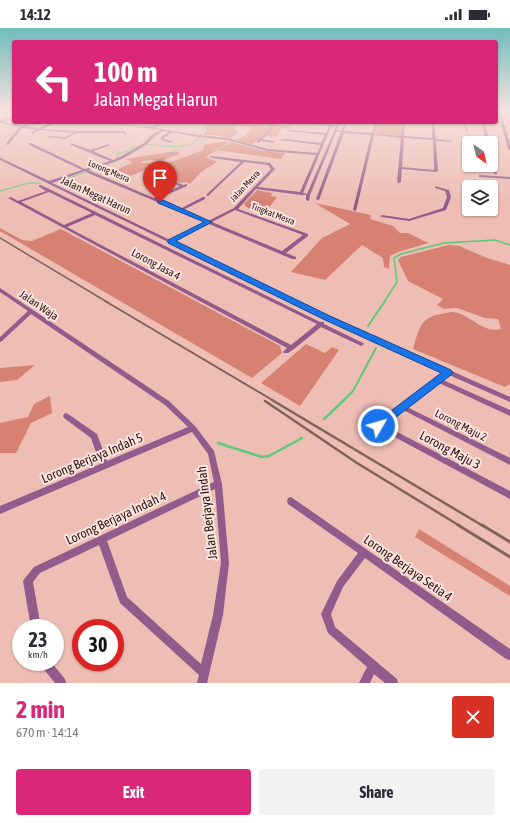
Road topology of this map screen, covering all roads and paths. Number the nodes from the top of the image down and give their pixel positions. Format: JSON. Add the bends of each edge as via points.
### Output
{"nodes":[{"id":1,"x":259,"y":140,"type":"edge"},
{"id":2,"x":11,"y":141,"type":"edge"},
{"id":3,"x":148,"y":141,"type":"edge"},
{"id":4,"x":165,"y":141,"type":"edge"},
{"id":5,"x":234,"y":141,"type":"edge"},
{"id":6,"x":263,"y":141,"type":"edge"},
{"id":7,"x":288,"y":141,"type":"edge"},
{"id":8,"x":324,"y":141,"type":"edge"},
{"id":9,"x":331,"y":141,"type":"edge"},
{"id":10,"x":340,"y":141,"type":"edge"},
{"id":11,"x":371,"y":141,"type":"edge"},
{"id":12,"x":403,"y":141,"type":"edge"},
{"id":13,"x":434,"y":141,"type":"edge"},
{"id":14,"x":447,"y":141,"type":"edge"},
{"id":15,"x":451,"y":141,"type":"dead end"},
{"id":16,"x":171,"y":142,"type":"dead end"},
{"id":17,"x":273,"y":142,"type":"dead end"},
{"id":18,"x":8,"y":144,"type":"dead end"},
{"id":19,"x":30,"y":144,"type":"dead end"},
{"id":20,"x":72,"y":144,"type":"dead end"},
{"id":21,"x":323,"y":144,"type":"junction"},
{"id":22,"x":108,"y":145,"type":"dead end"},
{"id":23,"x":254,"y":146,"type":"junction"},
{"id":24,"x":91,"y":151,"type":"junction"},
{"id":25,"x":318,"y":154,"type":"junction"},
{"id":26,"x":212,"y":157,"type":"dead end"},
{"id":27,"x":115,"y":159,"type":"junction"},
{"id":28,"x":0,"y":160,"type":"edge"},
{"id":29,"x":243,"y":161,"type":"junction"},
{"id":30,"x":400,"y":168,"type":"junction"},
{"id":31,"x":87,"y":171,"type":"junction"},
{"id":32,"x":146,"y":172,"type":"dead end"},
{"id":33,"x":480,"y":176,"type":"dead end"},
{"id":34,"x":510,"y":178,"type":"edge"},
{"id":35,"x":399,"y":182,"type":"dead end"},
{"id":36,"x":48,"y":183,"type":"junction"},
{"id":37,"x":40,"y":186,"type":"dead end"},
{"id":38,"x":255,"y":188,"type":"junction"},
{"id":39,"x":436,"y":188,"type":"dead end"},
{"id":40,"x":49,"y":191,"type":"junction"},
{"id":41,"x":301,"y":194,"type":"junction"},
{"id":42,"x":308,"y":194,"type":"junction"},
{"id":43,"x":208,"y":195,"type":"dead end"},
{"id":44,"x":10,"y":198,"type":"dead end"},
{"id":45,"x":204,"y":198,"type":"dead end"},
{"id":46,"x":154,"y":199,"type":"junction"},
{"id":47,"x":318,"y":199,"type":"dead end"},
{"id":48,"x":308,"y":200,"type":"dead end"},
{"id":49,"x":85,"y":201,"type":"junction"},
{"id":50,"x":20,"y":202,"type":"junction"},
{"id":51,"x":76,"y":204,"type":"junction"},
{"id":52,"x":235,"y":209,"type":"junction"},
{"id":53,"x":180,"y":210,"type":"junction"},
{"id":54,"x":355,"y":210,"type":"dead end"},
{"id":55,"x":95,"y":214,"type":"junction"},
{"id":56,"x":382,"y":216,"type":"dead end"},
{"id":57,"x":209,"y":222,"type":"junction"},
{"id":58,"x":64,"y":226,"type":"junction"},
{"id":59,"x":171,"y":241,"type":"junction"},
{"id":60,"x":283,"y":253,"type":"junction"},
{"id":61,"x":294,"y":258,"type":"dead end"},
{"id":62,"x":0,"y":290,"type":"edge"},
{"id":63,"x":30,"y":312,"type":"junction"},
{"id":64,"x":328,"y":318,"type":"junction"},
{"id":65,"x":320,"y":324,"type":"junction"},
{"id":66,"x":68,"y":336,"type":"joint"},
{"id":67,"x":0,"y":340,"type":"edge"},
{"id":68,"x":361,"y":344,"type":"dead end"},
{"id":69,"x":292,"y":348,"type":"junction"},
{"id":70,"x":286,"y":352,"type":"dead end"},
{"id":71,"x":448,"y":373,"type":"junction"},
{"id":72,"x":438,"y":380,"type":"junction"},
{"id":73,"x":510,"y":400,"type":"edge"},
{"id":74,"x":402,"y":407,"type":"junction"},
{"id":75,"x":510,"y":413,"type":"edge"},
{"id":76,"x":66,"y":416,"type":"dead end"},
{"id":77,"x":193,"y":428,"type":"junction"},
{"id":78,"x":510,"y":462,"type":"edge"},
{"id":79,"x":105,"y":466,"type":"junction"},
{"id":80,"x":218,"y":484,"type":"junction"},
{"id":81,"x":510,"y":495,"type":"edge"},
{"id":82,"x":291,"y":501,"type":"dead end"},
{"id":83,"x":0,"y":510,"type":"edge"},
{"id":84,"x":102,"y":540,"type":"junction"},
{"id":85,"x":364,"y":553,"type":"junction"},
{"id":86,"x":34,"y":619,"type":"edge"},
{"id":87,"x":510,"y":655,"type":"edge"},
{"id":88,"x":373,"y":666,"type":"junction"},
{"id":89,"x":52,"y":671,"type":"edge"},
{"id":90,"x":203,"y":678,"type":"edge"},
{"id":91,"x":61,"y":683,"type":"edge"},
{"id":92,"x":364,"y":683,"type":"edge"},
{"id":93,"x":393,"y":683,"type":"edge"}],
"edges":[{"from":1,"to":23,"type":"street"},
{"from":2,"to":18,"type":"street"},
{"from":3,"to":27,"type":"street"},
{"from":4,"to":16,"type":"street"},
{"from":5,"to":23,"type":"street"},
{"from":6,"to":17,"type":"street"},
{"from":7,"to":21,"type":"street"},
{"from":8,"to":21,"type":"street"},
{"from":9,"to":42,"type":"street"},
{"from":10,"to":47,"type":"street"},
{"from":11,"to":54,"type":"street"},
{"from":12,"to":30,"type":"street"},
{"from":13,"to":30,"type":"street","via":[[436,171]]},
{"from":14,"to":15,"type":"street"},
{"from":19,"to":31,"type":"street","name":"Lorong Mesra"},
{"from":20,"to":24,"type":"street"},
{"from":21,"to":25,"type":"street"},
{"from":22,"to":24,"type":"street"},
{"from":23,"to":25,"type":"street","via":[[268,150]]},
{"from":24,"to":27,"type":"street"},
{"from":25,"to":41,"type":"street"},
{"from":26,"to":29,"type":"street","name":"Jalan Mesra"},
{"from":27,"to":31,"type":"street"},
{"from":28,"to":36,"type":"street","name":"Jalan Megat Harun"},
{"from":29,"to":38,"type":"street","name":"Jalan Mesra","via":[[268,164],[272,167]]},
{"from":29,"to":43,"type":"street"},
{"from":30,"to":35,"type":"street"},
{"from":31,"to":36,"type":"street"},
{"from":31,"to":46,"type":"street","name":"Lorong Mesra"},
{"from":32,"to":46,"type":"street","via":[[184,185]]},
{"from":33,"to":34,"type":"street"},
{"from":36,"to":49,"type":"street","name":"Jalan Megat Harun"},
{"from":37,"to":40,"type":"street","name":"Jalan Megat Harun"},
{"from":38,"to":41,"type":"street"},
{"from":38,"to":52,"type":"street","name":"Jalan Mesra"},
{"from":39,"to":56,"type":"street","via":[[447,190],[449,197],[445,209],[409,220]]},
{"from":40,"to":50,"type":"street"},
{"from":40,"to":51,"type":"street","name":"Jalan Megat Harun"},
{"from":41,"to":42,"type":"street"},
{"from":42,"to":48,"type":"street"},
{"from":44,"to":50,"type":"street","name":"Lorong Jasa 4"},
{"from":45,"to":53,"type":"street"},
{"from":46,"to":53,"type":"street","name":"Lorong Mesra"},
{"from":49,"to":51,"type":"street"},
{"from":49,"to":59,"type":"street","name":"Jalan Megat Harun"},
{"from":50,"to":58,"type":"street","name":"Lorong Jasa 4"},
{"from":51,"to":55,"type":"street","name":"Jalan Megat Harun"},
{"from":52,"to":57,"type":"street","name":"Jalan Mesra"},
{"from":52,"to":60,"type":"street","name":"Tingkat Mesra","via":[[306,235]]},
{"from":53,"to":57,"type":"street","name":"Lorong Mesra"},
{"from":55,"to":58,"type":"street"},
{"from":55,"to":65,"type":"street","name":"Jalan Megat Harun"},
{"from":57,"to":59,"type":"street","name":"Jalan Mesra"},
{"from":57,"to":60,"type":"street","name":"Lorong Mesra"},
{"from":58,"to":69,"type":"street","name":"Lorong Jasa 4"},
{"from":59,"to":64,"type":"street","name":"Jalan Megat Harun"},
{"from":60,"to":61,"type":"street","name":"Lorong Mesra"},
{"from":62,"to":63,"type":"street","name":"Jalan Waja"},
{"from":63,"to":66,"type":"street","name":"Jalan Waja"},
{"from":63,"to":67,"type":"street"},
{"from":64,"to":65,"type":"street"},
{"from":64,"to":71,"type":"street","name":"Jalan Megat Harun"},
{"from":65,"to":68,"type":"street","name":"Jalan Megat Harun"},
{"from":65,"to":69,"type":"street"},
{"from":66,"to":77,"type":"street","name":"Jalan Berjaya Indah","via":[[167,403]]},
{"from":69,"to":70,"type":"street"},
{"from":71,"to":72,"type":"street"},
{"from":71,"to":73,"type":"street","name":"Jalan Megat Harun"},
{"from":72,"to":74,"type":"street"},
{"from":72,"to":75,"type":"street"},
{"from":74,"to":78,"type":"street","name":"Lorong Maju 2"},
{"from":74,"to":81,"type":"street","name":"Lorong Maju 3","via":[[378,426]]},
{"from":76,"to":79,"type":"street","via":[[94,436]]},
{"from":77,"to":79,"type":"street","name":"Lorong Berjaya Indah 5"},
{"from":77,"to":80,"type":"street","name":"Jalan Berjaya Indah","via":[[211,453]]},
{"from":79,"to":83,"type":"street","name":"Lorong Berjaya Indah 5"},
{"from":80,"to":84,"type":"street","name":"Lorong Berjaya Indah 4"},
{"from":80,"to":90,"type":"street","name":"Jalan Berjaya Indah","via":[[225,563],[218,615]]},
{"from":82,"to":85,"type":"street","name":"Lorong Berjaya Setia 4"},
{"from":84,"to":86,"type":"street","name":"Lorong Berjaya Indah 4","via":[[31,575],[28,581]]},
{"from":84,"to":90,"type":"street","via":[[123,600]]},
{"from":85,"to":87,"type":"street","name":"Lorong Berjaya Setia 4"},
{"from":85,"to":88,"type":"street","via":[[340,584],[326,614],[331,630]]},
{"from":88,"to":92,"type":"street"},
{"from":88,"to":93,"type":"street"},
{"from":89,"to":91,"type":"street"}]}
